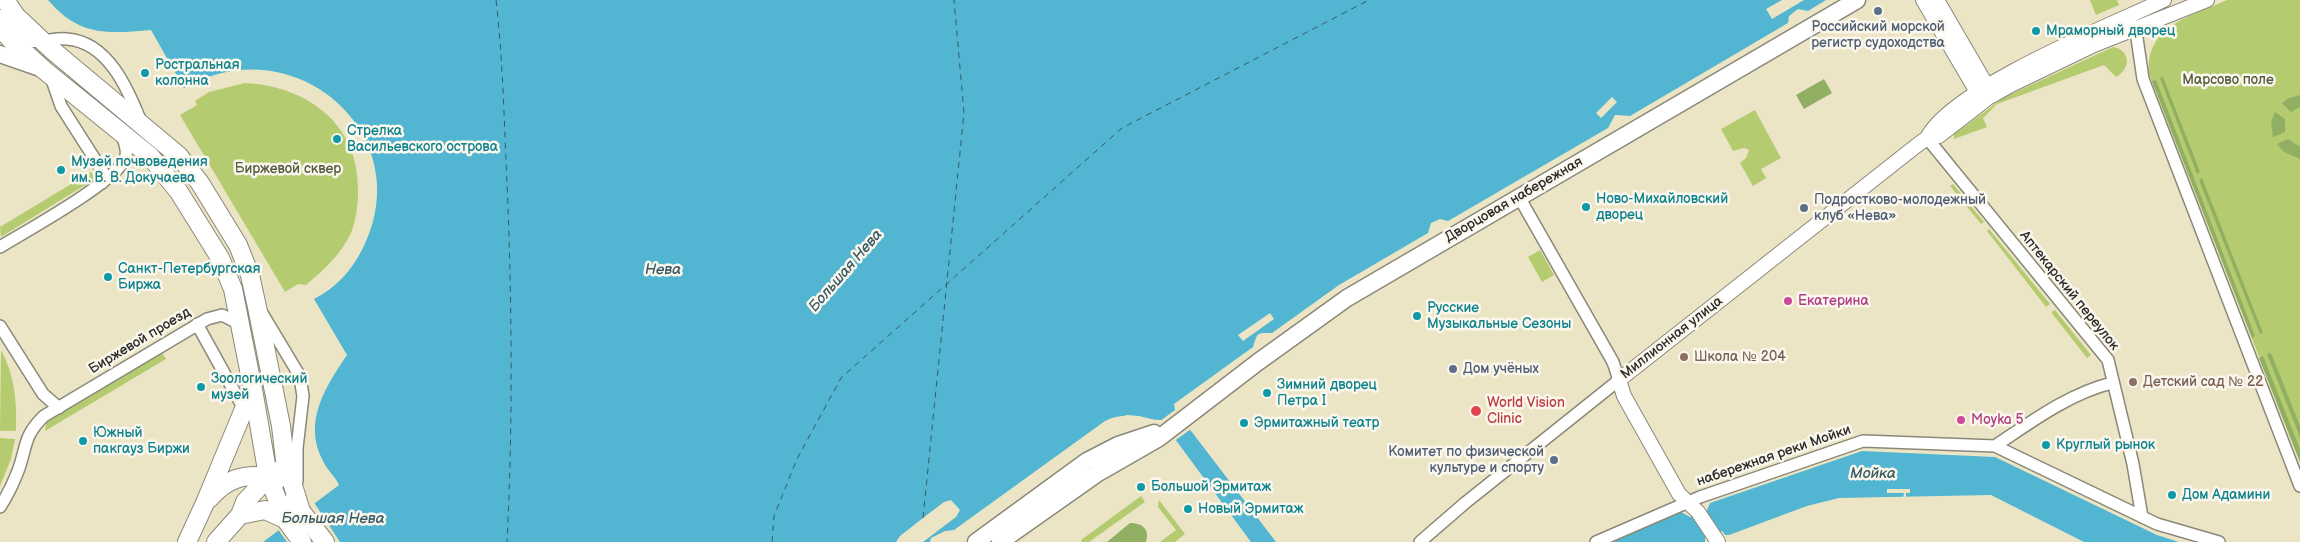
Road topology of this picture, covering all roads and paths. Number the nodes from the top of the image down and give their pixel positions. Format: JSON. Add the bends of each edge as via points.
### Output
{"nodes":[{"id":1,"x":5,"y":0,"type":"edge"},
{"id":2,"x":1857,"y":0,"type":"edge"},
{"id":3,"x":1923,"y":0,"type":"edge"},
{"id":4,"x":1937,"y":0,"type":"edge"},
{"id":5,"x":2164,"y":0,"type":"edge"},
{"id":6,"x":2207,"y":0,"type":"edge"},
{"id":7,"x":2129,"y":16,"type":"junction"},
{"id":8,"x":0,"y":18,"type":"edge"},
{"id":9,"x":0,"y":27,"type":"edge"},
{"id":10,"x":2134,"y":30,"type":"junction"},
{"id":11,"x":47,"y":45,"type":"junction"},
{"id":12,"x":0,"y":54,"type":"edge"},
{"id":13,"x":47,"y":71,"type":"junction"},
{"id":14,"x":1984,"y":92,"type":"junction"},
{"id":15,"x":142,"y":124,"type":"junction"},
{"id":16,"x":121,"y":132,"type":"junction"},
{"id":17,"x":1927,"y":138,"type":"junction"},
{"id":18,"x":102,"y":183,"type":"junction"},
{"id":19,"x":1519,"y":196,"type":"junction"},
{"id":20,"x":0,"y":247,"type":"edge"},
{"id":21,"x":258,"y":307,"type":"junction"},
{"id":22,"x":197,"y":324,"type":"junction"},
{"id":23,"x":240,"y":324,"type":"junction"},
{"id":24,"x":0,"y":326,"type":"edge"},
{"id":25,"x":1619,"y":380,"type":"junction"},
{"id":26,"x":2112,"y":383,"type":"junction"},
{"id":27,"x":249,"y":402,"type":"junction"},
{"id":28,"x":58,"y":408,"type":"junction"},
{"id":29,"x":1165,"y":432,"type":"junction"},
{"id":30,"x":1995,"y":446,"type":"junction"},
{"id":31,"x":291,"y":454,"type":"junction"},
{"id":32,"x":268,"y":476,"type":"junction"},
{"id":33,"x":2300,"y":486,"type":"edge"},
{"id":34,"x":1687,"y":502,"type":"junction"},
{"id":35,"x":205,"y":504,"type":"junction"},
{"id":36,"x":299,"y":504,"type":"junction"},
{"id":37,"x":0,"y":506,"type":"edge"},
{"id":38,"x":240,"y":515,"type":"junction"},
{"id":39,"x":2142,"y":517,"type":"junction"},
{"id":40,"x":285,"y":519,"type":"junction"},
{"id":41,"x":1716,"y":539,"type":"edge"},
{"id":42,"x":187,"y":542,"type":"edge"},
{"id":43,"x":216,"y":542,"type":"edge"},
{"id":44,"x":302,"y":542,"type":"edge"},
{"id":45,"x":325,"y":542,"type":"edge"},
{"id":46,"x":976,"y":542,"type":"edge"},
{"id":47,"x":1000,"y":542,"type":"edge"},
{"id":48,"x":1420,"y":542,"type":"edge"},
{"id":49,"x":1596,"y":542,"type":"edge"},
{"id":50,"x":2219,"y":542,"type":"edge"}],
"edges":[{"from":1,"to":11,"type":"main road","via":[[16,16]]},
{"from":2,"to":19,"type":"main road","name":"Дворцовая набережная"},
{"from":3,"to":14,"type":"street"},
{"from":4,"to":14,"type":"street"},
{"from":5,"to":7,"type":"street","name":"Миллионная улица"},
{"from":6,"to":10,"type":"street","name":"Миллионная улица"},
{"from":7,"to":10,"type":"street"},
{"from":7,"to":14,"type":"street","name":"Миллионная улица"},
{"from":8,"to":11,"type":"main road"},
{"from":9,"to":13,"type":"main road"},
{"from":10,"to":14,"type":"street","name":"Миллионная улица"},
{"from":10,"to":33,"type":"street","via":[[2143,79]]},
{"from":11,"to":15,"type":"main road"},
{"from":11,"to":15,"type":"street","via":[[66,39],[78,41],[105,59],[130,95]]},
{"from":12,"to":13,"type":"main road"},
{"from":13,"to":16,"type":"main road"},
{"from":13,"to":18,"type":"street","via":[[61,106],[103,172]]},
{"from":14,"to":17,"type":"street","name":"Миллионная улица","via":[[1940,136]]},
{"from":15,"to":21,"type":"main road","via":[[179,156],[200,183],[244,259]]},
{"from":16,"to":18,"type":"street","via":[[126,158]]},
{"from":16,"to":23,"type":"main road","via":[[142,148],[166,176],[220,258]]},
{"from":17,"to":25,"type":"street","name":"Миллионная улица"},
{"from":17,"to":26,"type":"street","name":"Аптекарский переулок","via":[[2108,360]]},
{"from":18,"to":20,"type":"street"},
{"from":19,"to":25,"type":"street","via":[[1613,362]]},
{"from":19,"to":29,"type":"main road","name":"Дворцовая набережная","via":[[1347,298]]},
{"from":21,"to":31,"type":"main road","via":[[281,426]]},
{"from":21,"to":31,"type":"street","via":[[298,372],[303,396]]},
{"from":22,"to":23,"type":"street","name":"Биржевой проезд","via":[[222,315]]},
{"from":22,"to":27,"type":"street"},
{"from":22,"to":28,"type":"street","name":"Биржевой проезд"},
{"from":23,"to":27,"type":"main road"},
{"from":24,"to":28,"type":"street","via":[[43,394]]},
{"from":25,"to":34,"type":"street","via":[[1644,432],[1679,494]]},
{"from":25,"to":48,"type":"street","name":"Миллионная улица"},
{"from":26,"to":30,"type":"street","via":[[2087,391]]},
{"from":26,"to":39,"type":"street","name":"Аптекарский переулок"},
{"from":27,"to":32,"type":"main road"},
{"from":27,"to":35,"type":"main road"},
{"from":28,"to":37,"type":"street","name":"Биржевой проезд","via":[[34,426],[27,437],[18,470]]},
{"from":29,"to":46,"type":"main road","via":[[1118,445],[1087,461]]},
{"from":29,"to":47,"type":"main road","via":[[1098,473]]},
{"from":30,"to":34,"type":"street","name":"набережная реки Мойки","via":[[1863,441]]},
{"from":30,"to":39,"type":"street","name":"набережная реки Мойки"},
{"from":31,"to":32,"type":"main road"},
{"from":31,"to":36,"type":"main road"},
{"from":32,"to":35,"type":"main road","via":[[236,478],[217,490]]},
{"from":32,"to":36,"type":"main road"},
{"from":32,"to":38,"type":"main road","via":[[245,502]]},
{"from":32,"to":40,"type":"main road"},
{"from":34,"to":41,"type":"street"},
{"from":34,"to":49,"type":"street","name":"набережная реки Мойки"},
{"from":35,"to":42,"type":"main road"},
{"from":36,"to":45,"type":"main road"},
{"from":38,"to":40,"type":"main road","via":[[264,510]]},
{"from":38,"to":43,"type":"main road"},
{"from":39,"to":50,"type":"street","name":"набережная реки Мойки"},
{"from":40,"to":44,"type":"main road"}]}
